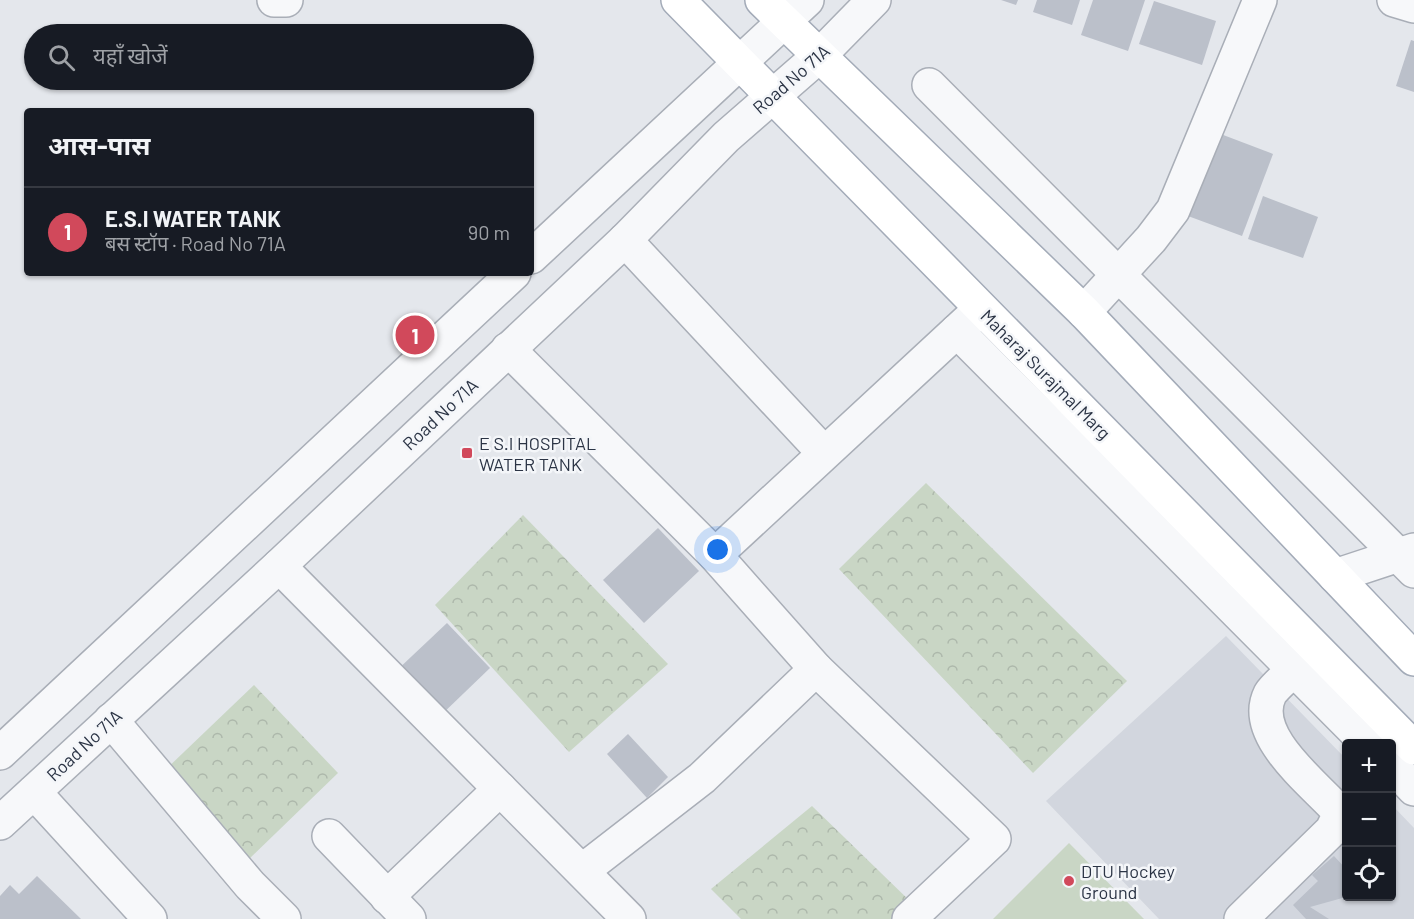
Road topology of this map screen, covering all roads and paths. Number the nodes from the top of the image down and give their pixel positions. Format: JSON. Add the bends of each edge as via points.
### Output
{"nodes":[{"id":1,"x":274,"y":0,"type":"edge"},
{"id":2,"x":286,"y":0,"type":"edge"},
{"id":3,"x":678,"y":0,"type":"edge"},
{"id":4,"x":807,"y":0,"type":"edge"},
{"id":5,"x":874,"y":0,"type":"edge"},
{"id":6,"x":1260,"y":0,"type":"edge"},
{"id":7,"x":1394,"y":0,"type":"edge"},
{"id":8,"x":1414,"y":6,"type":"edge"},
{"id":9,"x":772,"y":10,"type":"edge"},
{"id":10,"x":819,"y":56,"type":"junction"},
{"id":11,"x":739,"y":62,"type":"junction"},
{"id":12,"x":929,"y":85,"type":"dead end"},
{"id":13,"x":772,"y":95,"type":"junction"},
{"id":14,"x":625,"y":240,"type":"junction"},
{"id":15,"x":534,"y":254,"type":"edge"},
{"id":16,"x":511,"y":276,"type":"edge"},
{"id":17,"x":1118,"y":276,"type":"junction"},
{"id":18,"x":981,"y":309,"type":"junction"},
{"id":19,"x":1084,"y":312,"type":"junction"},
{"id":20,"x":957,"y":331,"type":"junction"},
{"id":21,"x":508,"y":350,"type":"junction"},
{"id":22,"x":824,"y":453,"type":"junction"},
{"id":23,"x":715,"y":555,"type":"junction"},
{"id":24,"x":1409,"y":559,"type":"edge"},
{"id":25,"x":279,"y":566,"type":"junction"},
{"id":26,"x":1335,"y":576,"type":"junction"},
{"id":27,"x":1414,"y":659,"type":"edge"},
{"id":28,"x":816,"y":669,"type":"junction"},
{"id":29,"x":1293,"y":670,"type":"junction"},
{"id":30,"x":111,"y":720,"type":"junction"},
{"id":31,"x":1363,"y":739,"type":"edge"},
{"id":32,"x":1414,"y":748,"type":"edge"},
{"id":33,"x":0,"y":753,"type":"edge"},
{"id":34,"x":1396,"y":770,"type":"edge"},
{"id":35,"x":500,"y":789,"type":"junction"},
{"id":36,"x":1414,"y":789,"type":"edge"},
{"id":37,"x":34,"y":792,"type":"junction"},
{"id":38,"x":0,"y":823,"type":"edge"},
{"id":39,"x":328,"y":837,"type":"dead end"},
{"id":40,"x":582,"y":871,"type":"junction"},
{"id":41,"x":398,"y":908,"type":"edge"},
{"id":42,"x":150,"y":919,"type":"edge"},
{"id":43,"x":284,"y":919,"type":"edge"},
{"id":44,"x":628,"y":919,"type":"edge"},
{"id":45,"x":909,"y":919,"type":"edge"},
{"id":46,"x":1241,"y":919,"type":"edge"}],
"edges":[{"from":1,"to":2,"type":"street"},
{"from":3,"to":11,"type":"main road","name":"Maharaj Surajmal Marg"},
{"from":4,"to":9,"type":"street"},
{"from":5,"to":10,"type":"street","name":"Road No 71A"},
{"from":6,"to":17,"type":"street","via":[[1173,210]]},
{"from":7,"to":8,"type":"street"},
{"from":9,"to":10,"type":"main road"},
{"from":9,"to":11,"type":"street"},
{"from":10,"to":13,"type":"street","name":"Road No 71A"},
{"from":10,"to":19,"type":"main road"},
{"from":11,"to":13,"type":"main road","name":"Maharaj Surajmal Marg"},
{"from":11,"to":15,"type":"street"},
{"from":12,"to":17,"type":"street"},
{"from":13,"to":14,"type":"street","name":"Road No 71A","via":[[726,136]]},
{"from":13,"to":18,"type":"main road","name":"Maharaj Surajmal Marg"},
{"from":14,"to":21,"type":"street","name":"Road No 71A"},
{"from":14,"to":22,"type":"street"},
{"from":16,"to":33,"type":"street"},
{"from":17,"to":19,"type":"street"},
{"from":17,"to":24,"type":"street"},
{"from":18,"to":20,"type":"street"},
{"from":18,"to":32,"type":"main road","name":"Maharaj Surajmal Marg"},
{"from":19,"to":26,"type":"main road"},
{"from":20,"to":22,"type":"street"},
{"from":20,"to":29,"type":"street"},
{"from":21,"to":23,"type":"street"},
{"from":21,"to":25,"type":"street","name":"Road No 71A"},
{"from":22,"to":23,"type":"street"},
{"from":23,"to":28,"type":"street"},
{"from":24,"to":26,"type":"street"},
{"from":25,"to":30,"type":"street","name":"Road No 71A"},
{"from":25,"to":35,"type":"street"},
{"from":26,"to":27,"type":"main road"},
{"from":28,"to":40,"type":"street","via":[[702,778]]},
{"from":28,"to":45,"type":"street","via":[[994,839]]},
{"from":29,"to":31,"type":"street"},
{"from":29,"to":46,"type":"street","via":[[1270,694],[1265,720],[1279,747],[1340,813],[1332,830]]},
{"from":30,"to":37,"type":"street","name":"Road No 71A"},
{"from":30,"to":43,"type":"street","via":[[250,885]]},
{"from":34,"to":36,"type":"street"},
{"from":35,"to":40,"type":"street"},
{"from":35,"to":41,"type":"street"},
{"from":37,"to":38,"type":"street","name":"Road No 71A"},
{"from":37,"to":42,"type":"street"},
{"from":39,"to":41,"type":"street"},
{"from":40,"to":44,"type":"street"}]}
